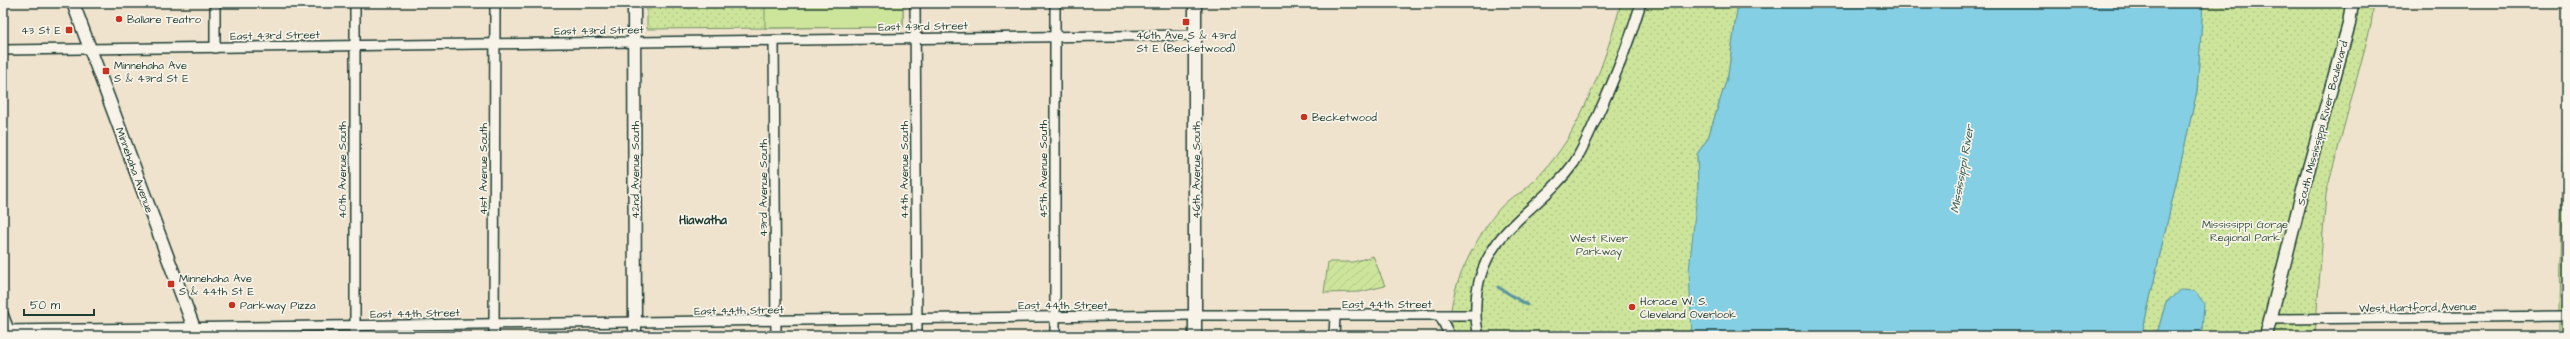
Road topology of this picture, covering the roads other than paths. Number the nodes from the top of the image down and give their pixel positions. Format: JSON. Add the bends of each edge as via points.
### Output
{"nodes":[{"id":1,"x":73,"y":3,"type":"edge"},
{"id":2,"x":215,"y":3,"type":"edge"},
{"id":3,"x":355,"y":3,"type":"edge"},
{"id":4,"x":495,"y":3,"type":"edge"},
{"id":5,"x":634,"y":3,"type":"edge"},
{"id":6,"x":915,"y":3,"type":"edge"},
{"id":7,"x":1055,"y":3,"type":"edge"},
{"id":8,"x":1195,"y":3,"type":"edge"},
{"id":9,"x":1641,"y":3,"type":"edge"},
{"id":10,"x":2352,"y":3,"type":"edge"},
{"id":11,"x":1196,"y":34,"type":"junction"},
{"id":12,"x":1055,"y":36,"type":"junction"},
{"id":13,"x":915,"y":38,"type":"junction"},
{"id":14,"x":774,"y":40,"type":"junction"},
{"id":15,"x":634,"y":42,"type":"junction"},
{"id":16,"x":495,"y":44,"type":"junction"},
{"id":17,"x":355,"y":46,"type":"junction"},
{"id":18,"x":215,"y":48,"type":"junction"},
{"id":19,"x":90,"y":49,"type":"junction"},
{"id":20,"x":3,"y":50,"type":"edge"},
{"id":21,"x":3,"y":314,"type":"edge"},
{"id":22,"x":1195,"y":315,"type":"junction"},
{"id":23,"x":1475,"y":315,"type":"junction"},
{"id":24,"x":1335,"y":316,"type":"junction"},
{"id":25,"x":1440,"y":316,"type":"junction"},
{"id":26,"x":2567,"y":316,"type":"edge"},
{"id":27,"x":1055,"y":317,"type":"junction"},
{"id":28,"x":917,"y":319,"type":"junction"},
{"id":29,"x":2269,"y":319,"type":"junction"},
{"id":30,"x":776,"y":321,"type":"junction"},
{"id":31,"x":636,"y":323,"type":"junction"},
{"id":32,"x":494,"y":324,"type":"junction"},
{"id":33,"x":355,"y":326,"type":"junction"},
{"id":34,"x":8,"y":332,"type":"edge"},
{"id":35,"x":196,"y":332,"type":"edge"},
{"id":36,"x":355,"y":336,"type":"edge"},
{"id":37,"x":494,"y":336,"type":"edge"},
{"id":38,"x":636,"y":336,"type":"edge"},
{"id":39,"x":776,"y":336,"type":"edge"},
{"id":40,"x":917,"y":336,"type":"edge"},
{"id":41,"x":1055,"y":336,"type":"edge"},
{"id":42,"x":1195,"y":336,"type":"edge"},
{"id":43,"x":1334,"y":336,"type":"edge"},
{"id":44,"x":1450,"y":336,"type":"edge"},
{"id":45,"x":1479,"y":336,"type":"edge"},
{"id":46,"x":2266,"y":336,"type":"edge"}],
"edges":[{"from":1,"to":19,"type":"street","name":"Minnehaha Avenue"},
{"from":2,"to":18,"type":"street"},
{"from":3,"to":17,"type":"street","name":"40th Avenue South"},
{"from":4,"to":16,"type":"street","name":"41st Avenue South"},
{"from":5,"to":15,"type":"street","name":"42nd Avenue South"},
{"from":6,"to":13,"type":"street","name":"44th Avenue South"},
{"from":7,"to":12,"type":"street","name":"45th Avenue South"},
{"from":8,"to":11,"type":"street","name":"46th Avenue South"},
{"from":9,"to":23,"type":"street","via":[[1617,73],[1574,162],[1544,197],[1501,235],[1484,263]]},
{"from":10,"to":29,"type":"street","name":"South Mississippi River Boulevard","via":[[2349,24]]},
{"from":11,"to":12,"type":"street","name":"East 43rd Street"},
{"from":11,"to":22,"type":"street","name":"46th Avenue South"},
{"from":12,"to":13,"type":"street","name":"East 43rd Street"},
{"from":12,"to":27,"type":"street","name":"45th Avenue South"},
{"from":13,"to":14,"type":"street","name":"East 43rd Street"},
{"from":13,"to":28,"type":"street","name":"44th Avenue South"},
{"from":14,"to":15,"type":"street","name":"East 43rd Street"},
{"from":14,"to":30,"type":"street","name":"43rd Avenue South"},
{"from":15,"to":16,"type":"street","name":"East 43rd Street"},
{"from":15,"to":31,"type":"street","name":"42nd Avenue South"},
{"from":16,"to":17,"type":"street","name":"East 43rd Street"},
{"from":16,"to":32,"type":"street","name":"41st Avenue South"},
{"from":17,"to":18,"type":"street","name":"East 43rd Street"},
{"from":17,"to":33,"type":"street","name":"40th Avenue South"},
{"from":18,"to":19,"type":"street","name":"East 43rd Street"},
{"from":19,"to":20,"type":"street","name":"East 43rd Street"},
{"from":19,"to":35,"type":"street","name":"Minnehaha Avenue"},
{"from":21,"to":34,"type":"street"},
{"from":22,"to":24,"type":"street","name":"East 44th Street"},
{"from":22,"to":27,"type":"street","name":"East 44th Street"},
{"from":22,"to":42,"type":"street","name":"46th Avenue South"},
{"from":23,"to":25,"type":"street","name":"East 44th Street"},
{"from":23,"to":45,"type":"street"},
{"from":24,"to":25,"type":"street","name":"East 44th Street"},
{"from":24,"to":43,"type":"street"},
{"from":25,"to":44,"type":"street"},
{"from":26,"to":29,"type":"street","name":"West Hartford Avenue"},
{"from":27,"to":28,"type":"street","name":"East 44th Street"},
{"from":27,"to":41,"type":"street","name":"45th Avenue South"},
{"from":28,"to":30,"type":"street","name":"East 44th Street"},
{"from":28,"to":40,"type":"street","name":"44th Avenue South"},
{"from":29,"to":46,"type":"street","name":"South Mississippi River Boulevard"},
{"from":30,"to":31,"type":"street","name":"East 44th Street"},
{"from":30,"to":39,"type":"street","name":"43rd Avenue South"},
{"from":31,"to":32,"type":"street","name":"East 44th Street"},
{"from":31,"to":38,"type":"street","name":"42nd Avenue South"},
{"from":32,"to":33,"type":"street","name":"East 44th Street"},
{"from":32,"to":37,"type":"street","name":"41st Avenue South"},
{"from":33,"to":35,"type":"street","name":"East 44th Street"},
{"from":33,"to":36,"type":"street","name":"40th Avenue South"},
{"from":34,"to":35,"type":"street","name":"East 44th Street"}]}
